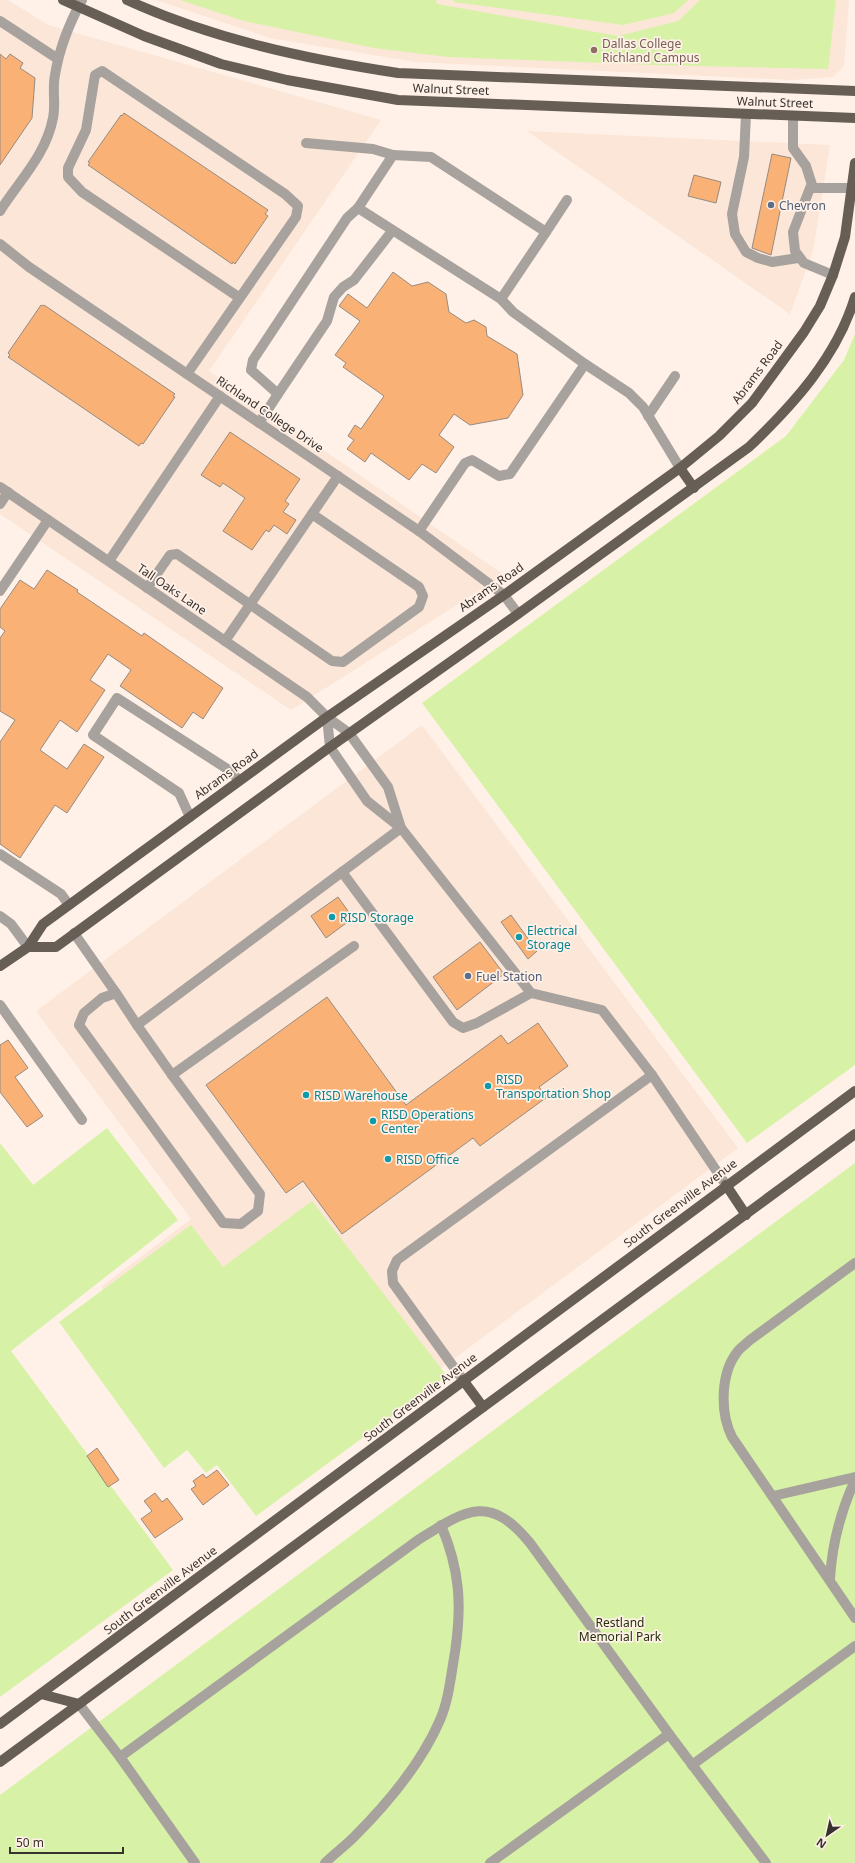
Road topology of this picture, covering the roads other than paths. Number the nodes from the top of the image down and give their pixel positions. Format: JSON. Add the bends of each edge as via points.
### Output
{"nodes":[{"id":1,"x":63,"y":0,"type":"edge"},
{"id":2,"x":127,"y":0,"type":"edge"},
{"id":3,"x":137,"y":0,"type":"edge"},
{"id":4,"x":80,"y":4,"type":"edge"},
{"id":5,"x":144,"y":8,"type":"junction"},
{"id":6,"x":0,"y":21,"type":"edge"},
{"id":7,"x":58,"y":59,"type":"junction"},
{"id":8,"x":855,"y":91,"type":"edge"},
{"id":9,"x":746,"y":114,"type":"junction"},
{"id":10,"x":793,"y":116,"type":"junction"},
{"id":11,"x":855,"y":118,"type":"edge"},
{"id":12,"x":306,"y":143,"type":"dead end"},
{"id":13,"x":392,"y":155,"type":"junction"},
{"id":14,"x":855,"y":163,"type":"edge"},
{"id":15,"x":813,"y":188,"type":"junction"},
{"id":16,"x":853,"y":188,"type":"junction"},
{"id":17,"x":4,"y":197,"type":"edge"},
{"id":18,"x":567,"y":200,"type":"dead end"},
{"id":19,"x":358,"y":208,"type":"junction"},
{"id":20,"x":0,"y":211,"type":"edge"},
{"id":21,"x":392,"y":231,"type":"junction"},
{"id":22,"x":546,"y":232,"type":"junction"},
{"id":23,"x":0,"y":244,"type":"edge"},
{"id":24,"x":798,"y":258,"type":"junction"},
{"id":25,"x":833,"y":275,"type":"junction"},
{"id":26,"x":855,"y":297,"type":"edge"},
{"id":27,"x":240,"y":298,"type":"junction"},
{"id":28,"x":501,"y":299,"type":"junction"},
{"id":29,"x":585,"y":364,"type":"junction"},
{"id":30,"x":187,"y":374,"type":"junction"},
{"id":31,"x":675,"y":376,"type":"dead end"},
{"id":32,"x":278,"y":394,"type":"junction"},
{"id":33,"x":220,"y":396,"type":"junction"},
{"id":34,"x":648,"y":416,"type":"junction"},
{"id":35,"x":259,"y":423,"type":"junction"},
{"id":36,"x":680,"y":468,"type":"junction"},
{"id":37,"x":338,"y":476,"type":"junction"},
{"id":38,"x":694,"y":488,"type":"junction"},
{"id":39,"x":4,"y":490,"type":"edge"},
{"id":40,"x":0,"y":504,"type":"edge"},
{"id":41,"x":312,"y":514,"type":"junction"},
{"id":42,"x":48,"y":520,"type":"junction"},
{"id":43,"x":419,"y":531,"type":"junction"},
{"id":44,"x":108,"y":561,"type":"junction"},
{"id":45,"x":147,"y":588,"type":"junction"},
{"id":46,"x":0,"y":590,"type":"edge"},
{"id":47,"x":504,"y":595,"type":"junction"},
{"id":48,"x":250,"y":605,"type":"junction"},
{"id":49,"x":518,"y":614,"type":"junction"},
{"id":50,"x":225,"y":641,"type":"junction"},
{"id":51,"x":327,"y":717,"type":"junction"},
{"id":52,"x":349,"y":733,"type":"junction"},
{"id":53,"x":330,"y":747,"type":"junction"},
{"id":54,"x":239,"y":782,"type":"junction"},
{"id":55,"x":190,"y":817,"type":"junction"},
{"id":56,"x":401,"y":828,"type":"junction"},
{"id":57,"x":0,"y":854,"type":"edge"},
{"id":58,"x":342,"y":872,"type":"junction"},
{"id":59,"x":69,"y":906,"type":"junction"},
{"id":60,"x":0,"y":916,"type":"edge"},
{"id":61,"x":74,"y":933,"type":"junction"},
{"id":62,"x":354,"y":946,"type":"dead end"},
{"id":63,"x":28,"y":947,"type":"junction"},
{"id":64,"x":0,"y":966,"type":"edge"},
{"id":65,"x":116,"y":993,"type":"junction"},
{"id":66,"x":531,"y":993,"type":"junction"},
{"id":67,"x":0,"y":1005,"type":"edge"},
{"id":68,"x":137,"y":1025,"type":"junction"},
{"id":69,"x":172,"y":1074,"type":"junction"},
{"id":70,"x":652,"y":1075,"type":"junction"},
{"id":71,"x":855,"y":1091,"type":"edge"},
{"id":72,"x":82,"y":1120,"type":"dead end"},
{"id":73,"x":855,"y":1134,"type":"edge"},
{"id":74,"x":726,"y":1185,"type":"junction"},
{"id":75,"x":746,"y":1215,"type":"junction"},
{"id":76,"x":855,"y":1263,"type":"edge"},
{"id":77,"x":463,"y":1380,"type":"junction"},
{"id":78,"x":483,"y":1407,"type":"junction"},
{"id":79,"x":855,"y":1479,"type":"edge"},
{"id":80,"x":773,"y":1496,"type":"junction"},
{"id":81,"x":441,"y":1525,"type":"junction"},
{"id":82,"x":830,"y":1579,"type":"junction"},
{"id":83,"x":855,"y":1618,"type":"edge"},
{"id":84,"x":855,"y":1646,"type":"edge"},
{"id":85,"x":41,"y":1694,"type":"junction"},
{"id":86,"x":80,"y":1704,"type":"junction"},
{"id":87,"x":0,"y":1724,"type":"edge"},
{"id":88,"x":669,"y":1734,"type":"junction"},
{"id":89,"x":120,"y":1757,"type":"junction"},
{"id":90,"x":0,"y":1762,"type":"edge"},
{"id":91,"x":692,"y":1764,"type":"junction"},
{"id":92,"x":195,"y":1863,"type":"edge"},
{"id":93,"x":325,"y":1863,"type":"edge"},
{"id":94,"x":490,"y":1863,"type":"edge"},
{"id":95,"x":766,"y":1863,"type":"edge"}],
"edges":[{"from":1,"to":4,"type":"main road","name":"Walnut Street"},
{"from":2,"to":5,"type":"main road","name":"Walnut Street"},
{"from":3,"to":5,"type":"street"},
{"from":4,"to":7,"type":"street"},
{"from":4,"to":9,"type":"main road","name":"Walnut Street","via":[[144,36],[222,64],[287,80],[398,100]]},
{"from":5,"to":8,"type":"main road","name":"Walnut Street","via":[[289,53],[341,65],[398,73]]},
{"from":6,"to":7,"type":"street"},
{"from":7,"to":17,"type":"street","via":[[54,76],[53,118],[44,146],[31,168]]},
{"from":9,"to":10,"type":"main road","name":"Walnut Street"},
{"from":9,"to":24,"type":"street","via":[[744,157],[732,214],[735,234],[746,252],[758,258],[772,262]]},
{"from":10,"to":11,"type":"main road","name":"Walnut Street"},
{"from":10,"to":15,"type":"street","via":[[793,148],[806,166]]},
{"from":12,"to":13,"type":"street","via":[[373,149]]},
{"from":13,"to":19,"type":"street"},
{"from":13,"to":22,"type":"street","via":[[431,157]]},
{"from":14,"to":16,"type":"main road","name":"Abrams Road"},
{"from":15,"to":16,"type":"street"},
{"from":15,"to":24,"type":"street","via":[[808,190],[793,232]]},
{"from":16,"to":25,"type":"main road","name":"Abrams Road","via":[[845,236]]},
{"from":17,"to":20,"type":"street"},
{"from":18,"to":22,"type":"street"},
{"from":19,"to":21,"type":"street"},
{"from":19,"to":32,"type":"street","via":[[347,218],[253,360],[252,370]]},
{"from":21,"to":28,"type":"street"},
{"from":21,"to":32,"type":"street","via":[[354,280],[334,297],[327,320]]},
{"from":22,"to":28,"type":"street"},
{"from":23,"to":30,"type":"street","name":"Richland College Drive","via":[[29,267]]},
{"from":24,"to":25,"type":"street"},
{"from":25,"to":36,"type":"main road","name":"Abrams Road","via":[[820,306],[804,332],[752,403],[719,436]]},
{"from":26,"to":38,"type":"main road","via":[[838,339],[817,372],[776,421],[749,447]]},
{"from":27,"to":27,"type":"street","via":[[296,217],[298,206],[285,194],[102,71],[95,74],[86,130],[68,168],[68,177],[82,192]]},
{"from":27,"to":30,"type":"street"},
{"from":28,"to":29,"type":"street","via":[[513,312]]},
{"from":29,"to":34,"type":"street","via":[[629,393]]},
{"from":29,"to":43,"type":"street","via":[[510,474],[500,476],[472,460],[465,463]]},
{"from":30,"to":33,"type":"street","name":"Richland College Drive"},
{"from":31,"to":34,"type":"street"},
{"from":32,"to":35,"type":"street"},
{"from":33,"to":35,"type":"street","name":"Richland College Drive"},
{"from":33,"to":44,"type":"street"},
{"from":34,"to":36,"type":"street"},
{"from":35,"to":37,"type":"street","name":"Richland College Drive"},
{"from":36,"to":38,"type":"main road"},
{"from":36,"to":47,"type":"main road","name":"Abrams Road"},
{"from":37,"to":41,"type":"street"},
{"from":37,"to":43,"type":"street","name":"Richland College Drive"},
{"from":38,"to":49,"type":"main road"},
{"from":39,"to":40,"type":"street"},
{"from":39,"to":42,"type":"street","name":"Tall Oaks Lane"},
{"from":41,"to":48,"type":"street"},
{"from":41,"to":48,"type":"street","via":[[419,587],[422,596],[419,607],[339,663],[332,661]]},
{"from":42,"to":44,"type":"street","name":"Tall Oaks Lane"},
{"from":42,"to":46,"type":"street"},
{"from":43,"to":47,"type":"street","name":"Richland College Drive"},
{"from":44,"to":45,"type":"street","name":"Tall Oaks Lane"},
{"from":45,"to":48,"type":"street","via":[[170,555],[177,554]]},
{"from":45,"to":50,"type":"street","name":"Tall Oaks Lane"},
{"from":47,"to":49,"type":"street","name":"Richland College Drive"},
{"from":47,"to":51,"type":"main road","name":"Abrams Road"},
{"from":48,"to":50,"type":"street"},
{"from":49,"to":52,"type":"main road"},
{"from":50,"to":51,"type":"street","name":"Tall Oaks Lane","via":[[307,697]]},
{"from":51,"to":52,"type":"street","name":"Tall Oaks Lane"},
{"from":51,"to":53,"type":"street"},
{"from":51,"to":54,"type":"main road","name":"Abrams Road"},
{"from":52,"to":53,"type":"main road"},
{"from":52,"to":56,"type":"street","name":"Tall Oaks Lane","via":[[388,787]]},
{"from":53,"to":56,"type":"street","via":[[367,801]]},
{"from":53,"to":61,"type":"main road"},
{"from":54,"to":55,"type":"main road","name":"Abrams Road"},
{"from":54,"to":55,"type":"street","via":[[232,772],[117,698],[93,735],[179,793]]},
{"from":55,"to":59,"type":"main road","name":"Abrams Road"},
{"from":56,"to":58,"type":"street"},
{"from":56,"to":66,"type":"street"},
{"from":57,"to":59,"type":"street","via":[[61,894]]},
{"from":58,"to":66,"type":"street","via":[[453,1022],[463,1028],[477,1023]]},
{"from":58,"to":68,"type":"street"},
{"from":59,"to":63,"type":"main road","name":"Abrams Road","via":[[43,924]]},
{"from":60,"to":63,"type":"street","via":[[11,924]]},
{"from":61,"to":63,"type":"main road","via":[[56,947]]},
{"from":61,"to":65,"type":"street"},
{"from":62,"to":69,"type":"street"},
{"from":63,"to":64,"type":"main road","name":"Abrams Road"},
{"from":65,"to":68,"type":"street"},
{"from":65,"to":69,"type":"street","via":[[102,998],[84,1013],[79,1025],[223,1223],[241,1224],[258,1211],[260,1194]]},
{"from":66,"to":70,"type":"street","via":[[602,1010]]},
{"from":67,"to":72,"type":"street"},
{"from":68,"to":69,"type":"street"},
{"from":70,"to":74,"type":"street"},
{"from":70,"to":77,"type":"street","via":[[397,1260],[392,1271],[393,1283]]},
{"from":71,"to":74,"type":"main road","name":"South Greenville Avenue"},
{"from":73,"to":75,"type":"main road"},
{"from":74,"to":75,"type":"main road"},
{"from":74,"to":77,"type":"main road","name":"South Greenville Avenue"},
{"from":75,"to":78,"type":"main road"},
{"from":76,"to":80,"type":"street","via":[[750,1340],[738,1351],[732,1363],[723,1403],[728,1427]]},
{"from":77,"to":78,"type":"main road"},
{"from":77,"to":85,"type":"main road","name":"South Greenville Avenue"},
{"from":78,"to":86,"type":"main road"},
{"from":79,"to":80,"type":"street"},
{"from":79,"to":82,"type":"street","via":[[838,1523]]},
{"from":80,"to":82,"type":"street"},
{"from":81,"to":88,"type":"street","via":[[476,1510],[488,1511],[509,1521],[521,1532]]},
{"from":81,"to":89,"type":"street"},
{"from":81,"to":93,"type":"street","via":[[454,1560],[459,1616],[450,1681],[440,1719],[423,1752],[388,1799],[358,1833]]},
{"from":82,"to":83,"type":"street"},
{"from":84,"to":91,"type":"street"},
{"from":85,"to":86,"type":"main road"},
{"from":85,"to":87,"type":"main road","name":"South Greenville Avenue"},
{"from":86,"to":89,"type":"street"},
{"from":86,"to":90,"type":"main road"},
{"from":88,"to":91,"type":"street"},
{"from":88,"to":94,"type":"street"},
{"from":89,"to":92,"type":"street"},
{"from":91,"to":95,"type":"street"}]}
